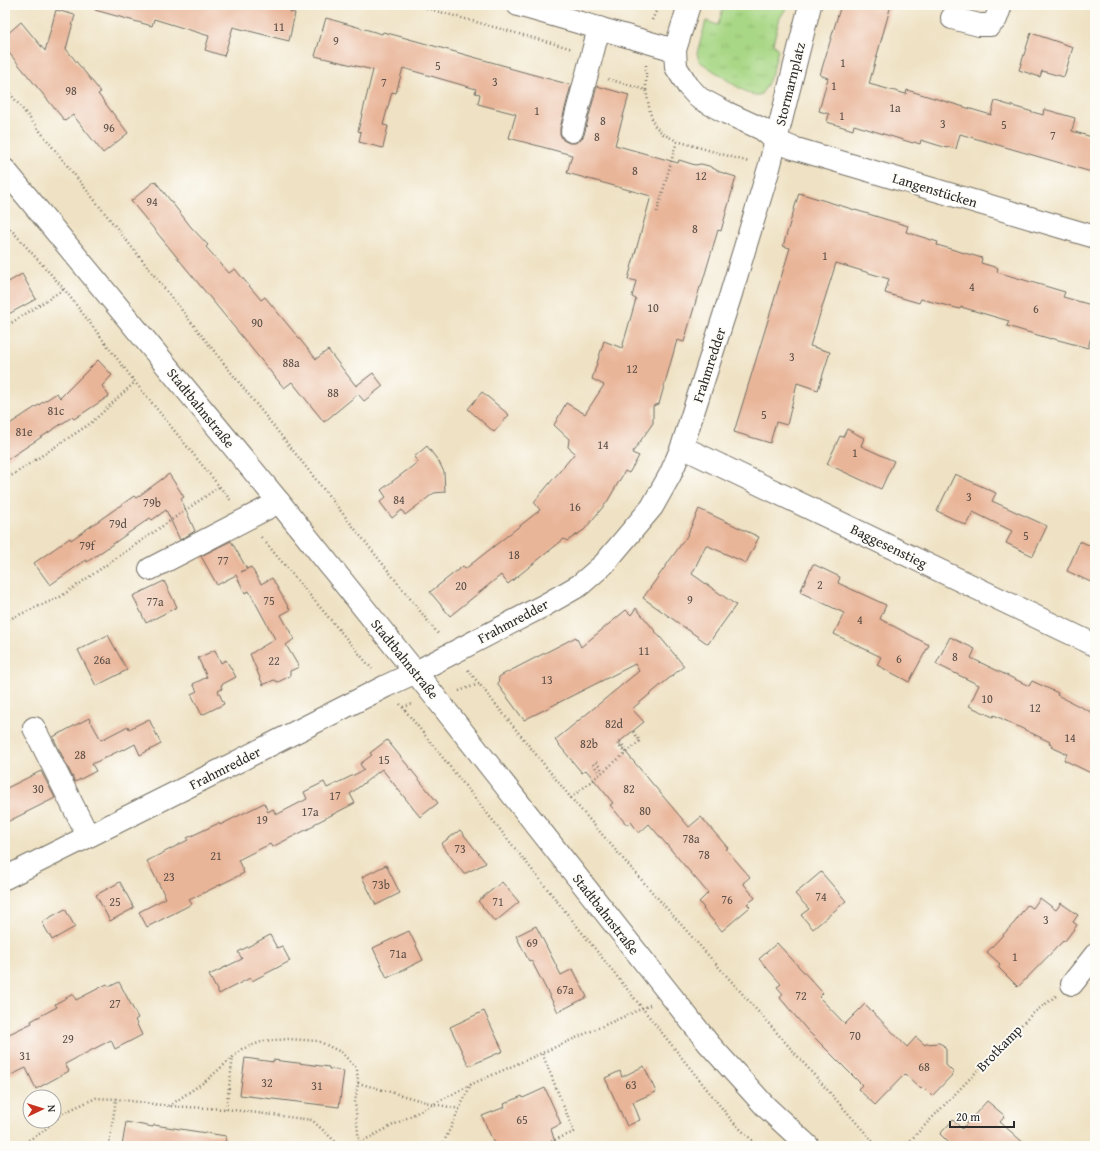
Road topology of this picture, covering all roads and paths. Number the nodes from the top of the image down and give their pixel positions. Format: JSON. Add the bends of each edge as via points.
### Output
{"nodes":[{"id":1,"x":415,"y":5,"type":"edge"},
{"id":2,"x":519,"y":5,"type":"edge"},
{"id":3,"x":659,"y":5,"type":"edge"},
{"id":4,"x":688,"y":5,"type":"edge"},
{"id":5,"x":810,"y":5,"type":"edge"},
{"id":6,"x":1001,"y":5,"type":"edge"},
{"id":7,"x":952,"y":18,"type":"dead end"},
{"id":8,"x":652,"y":19,"type":"dead end"},
{"id":9,"x":599,"y":28,"type":"junction"},
{"id":10,"x":675,"y":50,"type":"junction"},
{"id":11,"x":593,"y":54,"type":"junction"},
{"id":12,"x":5,"y":87,"type":"edge"},
{"id":13,"x":572,"y":131,"type":"dead end"},
{"id":14,"x":677,"y":141,"type":"junction"},
{"id":15,"x":776,"y":141,"type":"junction"},
{"id":16,"x":769,"y":168,"type":"junction"},
{"id":17,"x":6,"y":172,"type":"edge"},
{"id":18,"x":657,"y":212,"type":"dead end"},
{"id":19,"x":1095,"y":237,"type":"edge"},
{"id":20,"x":64,"y":289,"type":"dead end"},
{"id":21,"x":5,"y":327,"type":"edge"},
{"id":22,"x":135,"y":382,"type":"dead end"},
{"id":23,"x":682,"y":447,"type":"junction"},
{"id":24,"x":5,"y":480,"type":"edge"},
{"id":25,"x":219,"y":487,"type":"dead end"},
{"id":26,"x":279,"y":502,"type":"junction"},
{"id":27,"x":150,"y":569,"type":"dead end"},
{"id":28,"x":5,"y":621,"type":"edge"},
{"id":29,"x":1095,"y":645,"type":"edge"},
{"id":30,"x":453,"y":653,"type":"junction"},
{"id":31,"x":416,"y":672,"type":"junction"},
{"id":32,"x":34,"y":728,"type":"dead end"},
{"id":33,"x":633,"y":731,"type":"dead end"},
{"id":34,"x":620,"y":742,"type":"dead end"},
{"id":35,"x":617,"y":744,"type":"dead end"},
{"id":36,"x":628,"y":751,"type":"junction"},
{"id":37,"x":625,"y":753,"type":"junction"},
{"id":38,"x":596,"y":762,"type":"dead end"},
{"id":39,"x":592,"y":764,"type":"dead end"},
{"id":40,"x":603,"y":771,"type":"junction"},
{"id":41,"x":600,"y":774,"type":"junction"},
{"id":42,"x":570,"y":798,"type":"junction"},
{"id":43,"x":88,"y":836,"type":"junction"},
{"id":44,"x":5,"y":878,"type":"edge"},
{"id":45,"x":1095,"y":955,"type":"edge"},
{"id":46,"x":1072,"y":984,"type":"joint"},
{"id":47,"x":670,"y":994,"type":"junction"},
{"id":48,"x":542,"y":1053,"type":"junction"},
{"id":49,"x":233,"y":1056,"type":"junction"},
{"id":50,"x":358,"y":1082,"type":"junction"},
{"id":51,"x":472,"y":1084,"type":"junction"},
{"id":52,"x":116,"y":1100,"type":"junction"},
{"id":53,"x":433,"y":1104,"type":"junction"},
{"id":54,"x":168,"y":1106,"type":"junction"},
{"id":55,"x":226,"y":1109,"type":"junction"},
{"id":56,"x":460,"y":1109,"type":"junction"},
{"id":57,"x":359,"y":1143,"type":"junction"},
{"id":58,"x":18,"y":1146,"type":"edge"},
{"id":59,"x":109,"y":1146,"type":"edge"},
{"id":60,"x":340,"y":1146,"type":"edge"},
{"id":61,"x":353,"y":1146,"type":"edge"},
{"id":62,"x":442,"y":1146,"type":"edge"},
{"id":63,"x":540,"y":1146,"type":"edge"},
{"id":64,"x":808,"y":1146,"type":"edge"},
{"id":65,"x":877,"y":1146,"type":"edge"},
{"id":66,"x":905,"y":1146,"type":"edge"}],
"edges":[{"from":1,"to":11,"type":"path"},
{"from":2,"to":9,"type":"street"},
{"from":3,"to":8,"type":"path"},
{"from":4,"to":10,"type":"street","name":"Stormarnplatz"},
{"from":5,"to":15,"type":"street","name":"Stormarnplatz"},
{"from":6,"to":7,"type":"street","via":[[996,19],[990,25]]},
{"from":9,"to":10,"type":"street"},
{"from":9,"to":11,"type":"street"},
{"from":10,"to":15,"type":"street","name":"Stormarnplatz","via":[[679,75],[699,98],[762,129]]},
{"from":11,"to":13,"type":"street"},
{"from":11,"to":14,"type":"path","via":[[596,75],[646,90],[654,125],[663,134]]},
{"from":12,"to":30,"type":"path"},
{"from":14,"to":16,"type":"path"},
{"from":14,"to":18,"type":"path"},
{"from":15,"to":16,"type":"street","name":"Frahmredder"},
{"from":15,"to":19,"type":"street","name":"Langenstücken"},
{"from":16,"to":23,"type":"street","name":"Frahmredder"},
{"from":17,"to":26,"type":"street","name":"Stadtbahnstraße"},
{"from":20,"to":21,"type":"path"},
{"from":22,"to":24,"type":"path","via":[[91,423]]},
{"from":23,"to":29,"type":"street","name":"Baggesenstieg"},
{"from":23,"to":30,"type":"street","name":"Frahmredder","via":[[652,507],[604,564],[580,585]]},
{"from":25,"to":28,"type":"path","via":[[60,597]]},
{"from":26,"to":27,"type":"street"},
{"from":26,"to":31,"type":"street","name":"Stadtbahnstraße"},
{"from":30,"to":31,"type":"street","name":"Frahmredder"},
{"from":30,"to":42,"type":"path"},
{"from":31,"to":43,"type":"street","name":"Frahmredder"},
{"from":31,"to":47,"type":"street","name":"Stadtbahnstraße"},
{"from":32,"to":43,"type":"street"},
{"from":33,"to":36,"type":"path","via":[[640,741]]},
{"from":34,"to":36,"type":"path"},
{"from":35,"to":37,"type":"path"},
{"from":36,"to":37,"type":"path"},
{"from":37,"to":40,"type":"path"},
{"from":38,"to":40,"type":"path"},
{"from":39,"to":41,"type":"path"},
{"from":40,"to":41,"type":"path"},
{"from":41,"to":42,"type":"path"},
{"from":42,"to":65,"type":"path"},
{"from":43,"to":44,"type":"street","name":"Frahmredder"},
{"from":45,"to":46,"type":"street"},
{"from":46,"to":66,"type":"path","name":"Brotkamp","via":[[1031,1015]]},
{"from":47,"to":48,"type":"path"},
{"from":47,"to":64,"type":"street","name":"Stadtbahnstraße","via":[[709,1044],[755,1095]]},
{"from":48,"to":51,"type":"path"},
{"from":48,"to":63,"type":"path","via":[[574,1132]]},
{"from":49,"to":50,"type":"path","via":[[242,1049],[264,1041],[318,1041],[341,1052],[358,1069]]},
{"from":49,"to":54,"type":"path","via":[[207,1080]]},
{"from":49,"to":55,"type":"path"},
{"from":50,"to":53,"type":"path"},
{"from":50,"to":57,"type":"path","via":[[355,1102]]},
{"from":51,"to":53,"type":"path"},
{"from":51,"to":56,"type":"path"},
{"from":52,"to":54,"type":"path"},
{"from":52,"to":58,"type":"path","via":[[96,1098],[63,1113],[41,1133]]},
{"from":52,"to":59,"type":"path"},
{"from":53,"to":56,"type":"path"},
{"from":53,"to":57,"type":"path"},
{"from":54,"to":55,"type":"path"},
{"from":55,"to":60,"type":"path","via":[[312,1120]]},
{"from":56,"to":62,"type":"path"},
{"from":57,"to":61,"type":"path"}]}
